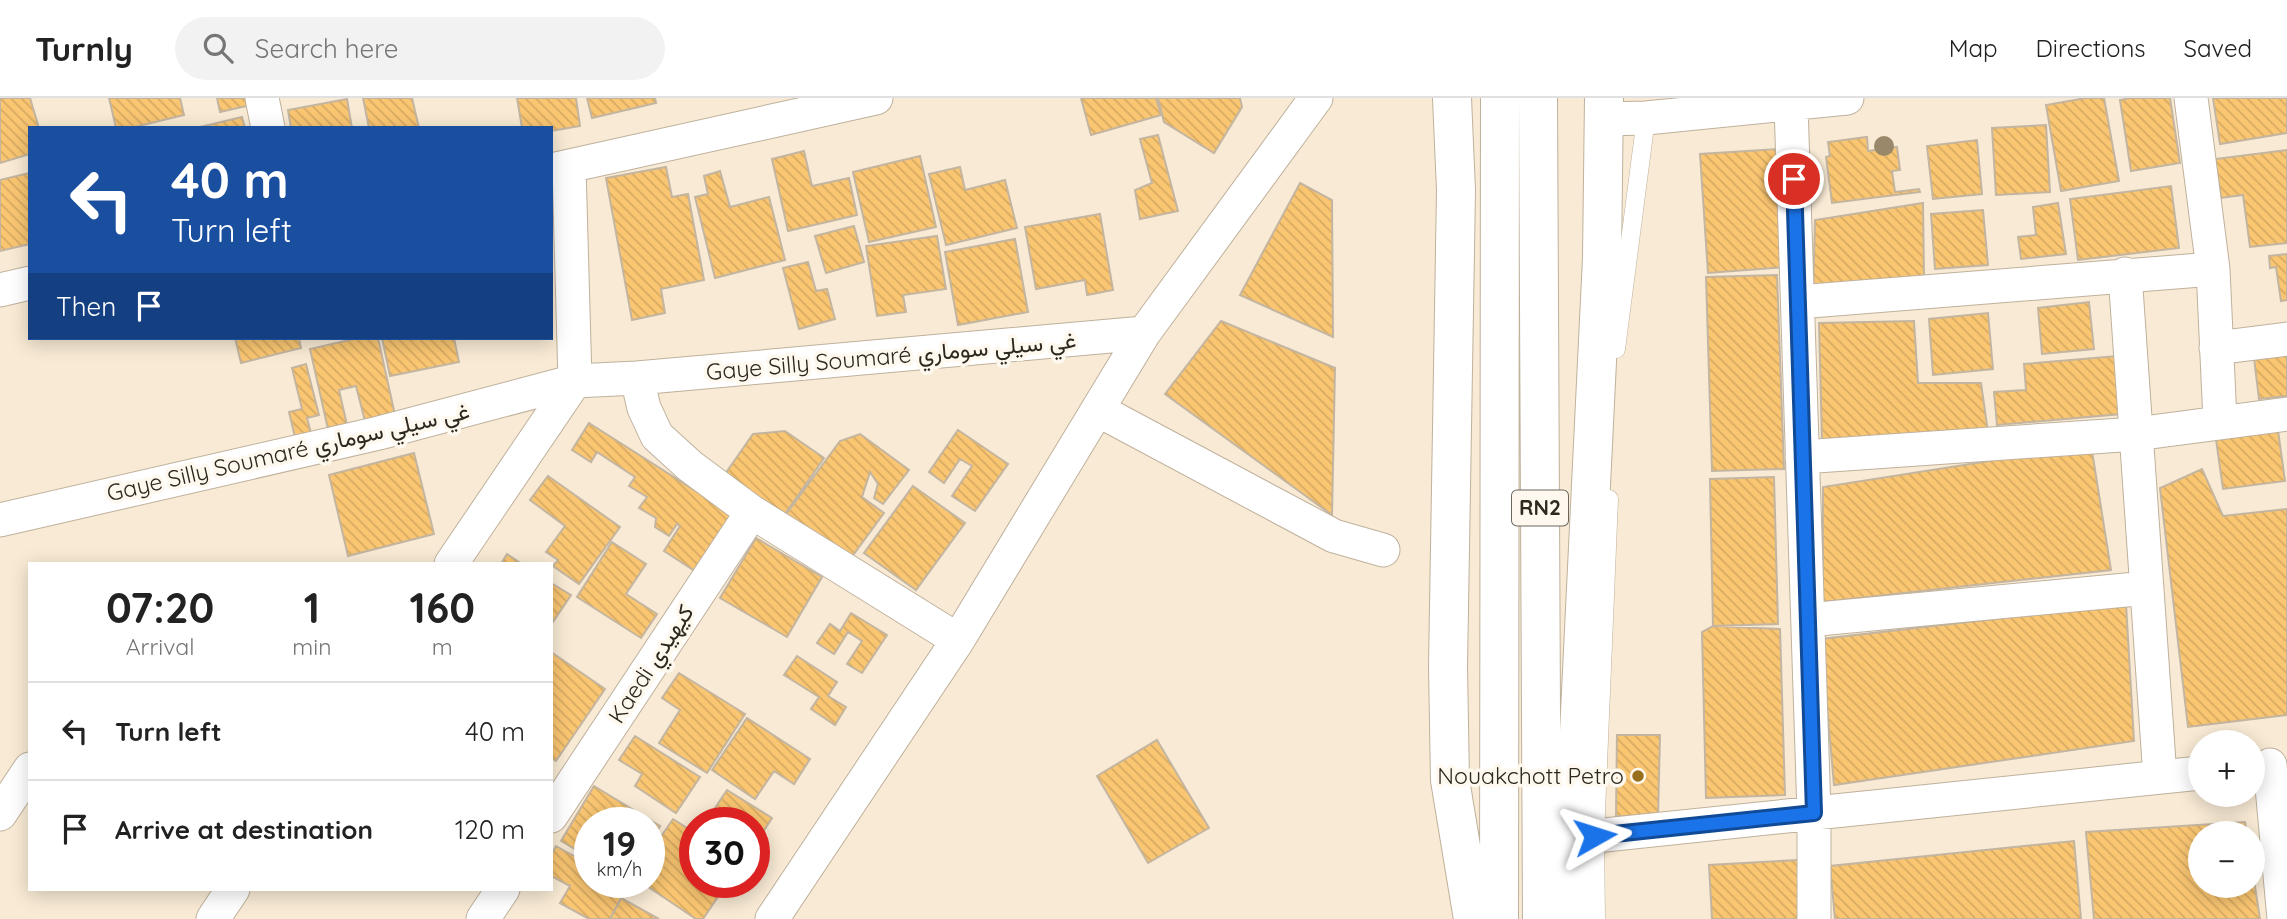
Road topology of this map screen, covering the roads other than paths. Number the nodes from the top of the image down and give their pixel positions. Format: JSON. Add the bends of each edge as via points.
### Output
{"nodes":[{"id":1,"x":262,"y":98,"type":"edge"},
{"id":2,"x":876,"y":98,"type":"edge"},
{"id":3,"x":1317,"y":98,"type":"edge"},
{"id":4,"x":1452,"y":98,"type":"edge"},
{"id":5,"x":1500,"y":98,"type":"edge"},
{"id":6,"x":1538,"y":98,"type":"edge"},
{"id":7,"x":1847,"y":98,"type":"edge"},
{"id":8,"x":2191,"y":98,"type":"edge"},
{"id":9,"x":1791,"y":105,"type":"junction"},
{"id":10,"x":1604,"y":109,"type":"edge"},
{"id":11,"x":1646,"y":118,"type":"junction"},
{"id":12,"x":268,"y":126,"type":"edge"},
{"id":13,"x":560,"y":168,"type":"edge"},
{"id":14,"x":2213,"y":269,"type":"junction"},
{"id":15,"x":2125,"y":274,"type":"junction"},
{"id":16,"x":28,"y":283,"type":"edge"},
{"id":17,"x":0,"y":290,"type":"edge"},
{"id":18,"x":1798,"y":302,"type":"junction"},
{"id":19,"x":1144,"y":332,"type":"junction"},
{"id":20,"x":2287,"y":339,"type":"edge"},
{"id":21,"x":2217,"y":348,"type":"junction"},
{"id":22,"x":1615,"y":366,"type":"dead end"},
{"id":23,"x":637,"y":378,"type":"junction"},
{"id":24,"x":575,"y":381,"type":"junction"},
{"id":25,"x":1098,"y":410,"type":"junction"},
{"id":26,"x":2287,"y":414,"type":"edge"},
{"id":27,"x":2220,"y":421,"type":"junction"},
{"id":28,"x":2136,"y":434,"type":"junction"},
{"id":29,"x":1802,"y":457,"type":"junction"},
{"id":30,"x":1611,"y":477,"type":"dead end"},
{"id":31,"x":752,"y":512,"type":"junction"},
{"id":32,"x":0,"y":520,"type":"edge"},
{"id":33,"x":1384,"y":550,"type":"dead end"},
{"id":34,"x":452,"y":562,"type":"edge"},
{"id":35,"x":2147,"y":588,"type":"junction"},
{"id":36,"x":1808,"y":620,"type":"junction"},
{"id":37,"x":958,"y":640,"type":"junction"},
{"id":38,"x":2270,"y":765,"type":"edge"},
{"id":39,"x":28,"y":772,"type":"edge"},
{"id":40,"x":2188,"y":774,"type":"edge"},
{"id":41,"x":2160,"y":777,"type":"junction"},
{"id":42,"x":553,"y":813,"type":"edge"},
{"id":43,"x":1814,"y":813,"type":"junction"},
{"id":44,"x":0,"y":814,"type":"edge"},
{"id":45,"x":1595,"y":836,"type":"junction"},
{"id":46,"x":232,"y":891,"type":"edge"},
{"id":47,"x":502,"y":891,"type":"edge"},
{"id":48,"x":213,"y":919,"type":"edge"},
{"id":49,"x":483,"y":919,"type":"edge"},
{"id":50,"x":772,"y":919,"type":"edge"},
{"id":51,"x":1473,"y":919,"type":"edge"},
{"id":52,"x":1499,"y":919,"type":"edge"},
{"id":53,"x":1542,"y":919,"type":"edge"},
{"id":54,"x":1570,"y":919,"type":"edge"},
{"id":55,"x":1596,"y":919,"type":"edge"},
{"id":56,"x":1814,"y":919,"type":"edge"},
{"id":57,"x":2284,"y":919,"type":"edge"}],
"edges":[{"from":1,"to":12,"type":"street"},
{"from":2,"to":13,"type":"street"},
{"from":3,"to":19,"type":"street"},
{"from":4,"to":51,"type":"highway","via":[[1457,190],[1450,780]]},
{"from":5,"to":52,"type":"highway","number":"RN2"},
{"from":6,"to":53,"type":"highway","number":"RN2"},
{"from":7,"to":9,"type":"street"},
{"from":8,"to":14,"type":"street"},
{"from":9,"to":11,"type":"street"},
{"from":9,"to":18,"type":"street"},
{"from":10,"to":11,"type":"street"},
{"from":10,"to":54,"type":"highway","via":[[1602,258]]},
{"from":11,"to":22,"type":"lane"},
{"from":13,"to":24,"type":"street"},
{"from":14,"to":15,"type":"street"},
{"from":14,"to":21,"type":"street"},
{"from":15,"to":18,"type":"street"},
{"from":15,"to":28,"type":"street"},
{"from":16,"to":17,"type":"street"},
{"from":18,"to":29,"type":"street"},
{"from":19,"to":23,"type":"street","name":"Gaye Silly Soumaré غي سيلي سوماري"},
{"from":19,"to":25,"type":"street"},
{"from":20,"to":21,"type":"street"},
{"from":21,"to":27,"type":"street"},
{"from":23,"to":24,"type":"street","name":"Gaye Silly Soumaré غي سيلي سوماري"},
{"from":23,"to":31,"type":"street","via":[[657,436]]},
{"from":24,"to":32,"type":"street","name":"Gaye Silly Soumaré غي سيلي سوماري","via":[[379,433]]},
{"from":24,"to":34,"type":"street"},
{"from":25,"to":33,"type":"street","via":[[1334,536]]},
{"from":25,"to":37,"type":"street"},
{"from":26,"to":27,"type":"street"},
{"from":27,"to":28,"type":"street"},
{"from":28,"to":29,"type":"street"},
{"from":28,"to":35,"type":"street"},
{"from":29,"to":36,"type":"street"},
{"from":30,"to":45,"type":"lane"},
{"from":31,"to":37,"type":"street"},
{"from":31,"to":42,"type":"street","name":"Kaedi كيهيدي"},
{"from":35,"to":36,"type":"street"},
{"from":35,"to":41,"type":"street"},
{"from":36,"to":43,"type":"street"},
{"from":37,"to":50,"type":"street"},
{"from":38,"to":57,"type":"street"},
{"from":39,"to":44,"type":"street"},
{"from":40,"to":41,"type":"street"},
{"from":41,"to":43,"type":"street"},
{"from":43,"to":45,"type":"street"},
{"from":43,"to":56,"type":"street"},
{"from":45,"to":55,"type":"lane"},
{"from":46,"to":48,"type":"street"},
{"from":47,"to":49,"type":"street"}]}
